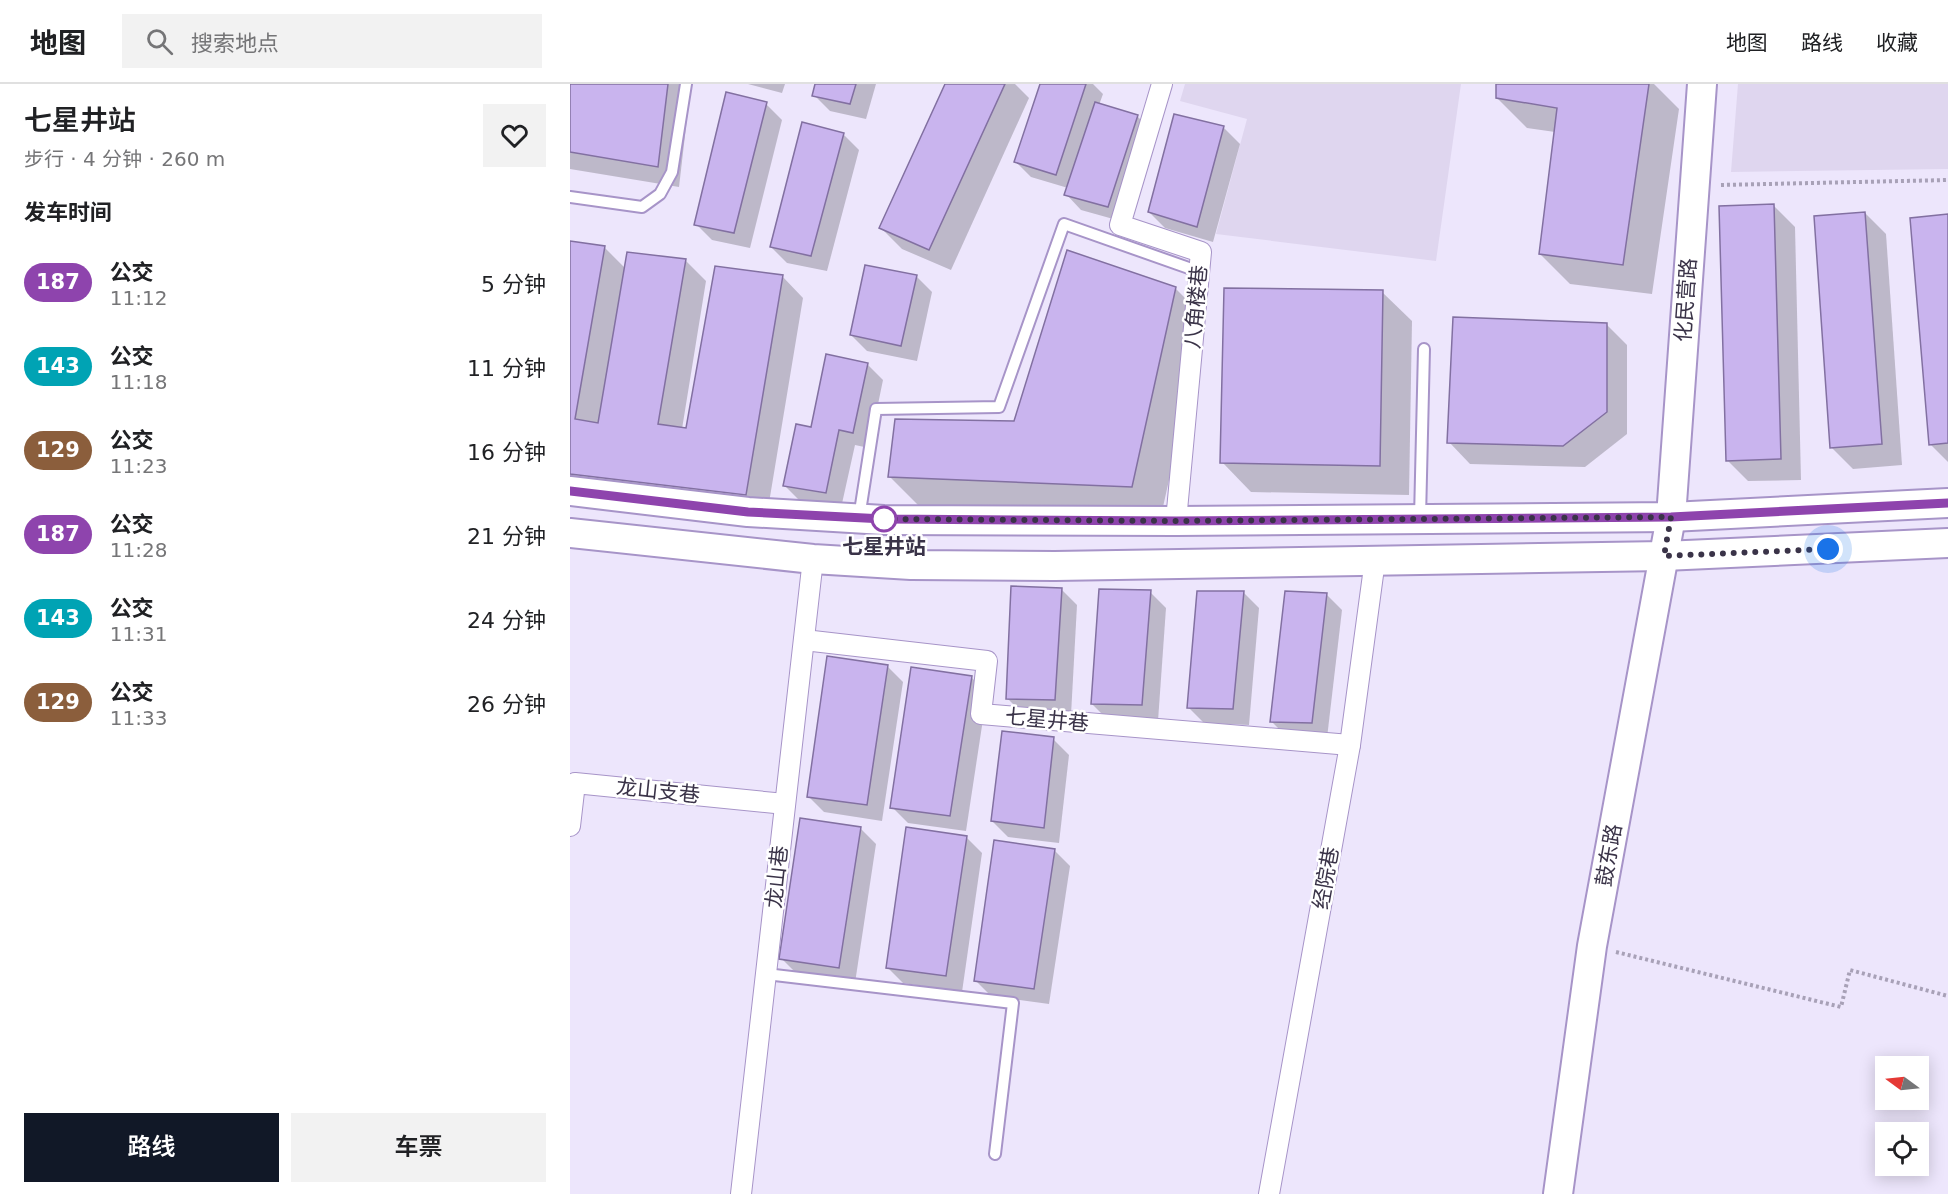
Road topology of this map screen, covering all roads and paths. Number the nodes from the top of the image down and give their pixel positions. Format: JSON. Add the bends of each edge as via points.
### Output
{"nodes":[{"id":1,"x":686,"y":84,"type":"edge"},
{"id":2,"x":1162,"y":84,"type":"edge"},
{"id":3,"x":1702,"y":84,"type":"edge"},
{"id":4,"x":1948,"y":180,"type":"edge"},
{"id":5,"x":1693,"y":186,"type":"junction"},
{"id":6,"x":570,"y":197,"type":"edge"},
{"id":7,"x":1200,"y":272,"type":"junction"},
{"id":8,"x":1424,"y":349,"type":"dead end"},
{"id":9,"x":570,"y":491,"type":"edge"},
{"id":10,"x":1948,"y":503,"type":"edge"},
{"id":11,"x":1671,"y":517,"type":"junction"},
{"id":12,"x":859,"y":518,"type":"junction"},
{"id":13,"x":1420,"y":519,"type":"junction"},
{"id":14,"x":1176,"y":521,"type":"junction"},
{"id":15,"x":570,"y":533,"type":"edge"},
{"id":16,"x":1948,"y":543,"type":"edge"},
{"id":17,"x":1664,"y":556,"type":"junction"},
{"id":18,"x":813,"y":559,"type":"junction"},
{"id":19,"x":1375,"y":560,"type":"junction"},
{"id":20,"x":804,"y":640,"type":"junction"},
{"id":21,"x":1350,"y":745,"type":"junction"},
{"id":22,"x":785,"y":804,"type":"junction"},
{"id":23,"x":570,"y":826,"type":"edge"},
{"id":24,"x":1592,"y":946,"type":"junction"},
{"id":25,"x":766,"y":974,"type":"junction"},
{"id":26,"x":1948,"y":996,"type":"edge"},
{"id":27,"x":995,"y":1154,"type":"dead end"},
{"id":28,"x":741,"y":1194,"type":"edge"},
{"id":29,"x":1269,"y":1194,"type":"edge"},
{"id":30,"x":1558,"y":1194,"type":"edge"}],
"edges":[{"from":1,"to":6,"type":"lane","via":[[672,172],[660,194],[642,207]]},
{"from":2,"to":7,"type":"street","name":"八角楼巷","via":[[1120,225],[1201,252]]},
{"from":3,"to":5,"type":"street","name":"化民营路"},
{"from":4,"to":5,"type":"path"},
{"from":5,"to":11,"type":"street","name":"化民营路"},
{"from":7,"to":12,"type":"lane","via":[[1064,224],[999,407],[876,409]]},
{"from":7,"to":14,"type":"street","name":"八角楼巷"},
{"from":8,"to":13,"type":"lane"},
{"from":9,"to":12,"type":"street","via":[[748,512]]},
{"from":10,"to":11,"type":"street"},
{"from":11,"to":13,"type":"street"},
{"from":11,"to":17,"type":"street","name":"鼓东路"},
{"from":12,"to":14,"type":"street"},
{"from":13,"to":14,"type":"street"},
{"from":15,"to":18,"type":"street"},
{"from":16,"to":17,"type":"street"},
{"from":17,"to":19,"type":"street"},
{"from":17,"to":24,"type":"street","name":"鼓东路"},
{"from":18,"to":19,"type":"street","via":[[911,565],[1055,566]]},
{"from":18,"to":20,"type":"street","name":"龙山巷"},
{"from":19,"to":21,"type":"street","name":"经院巷"},
{"from":20,"to":21,"type":"street","name":"七星井巷","via":[[987,661],[981,714]]},
{"from":20,"to":22,"type":"street","name":"龙山巷"},
{"from":21,"to":29,"type":"street","name":"经院巷"},
{"from":22,"to":23,"type":"street","name":"龙山支巷","via":[[575,783]]},
{"from":22,"to":25,"type":"street","name":"龙山巷"},
{"from":24,"to":26,"type":"path","via":[[1841,1007],[1850,970]]},
{"from":24,"to":30,"type":"street","name":"鼓东路"},
{"from":25,"to":27,"type":"lane","via":[[1013,1003]]},
{"from":25,"to":28,"type":"street","name":"龙山巷"}]}
